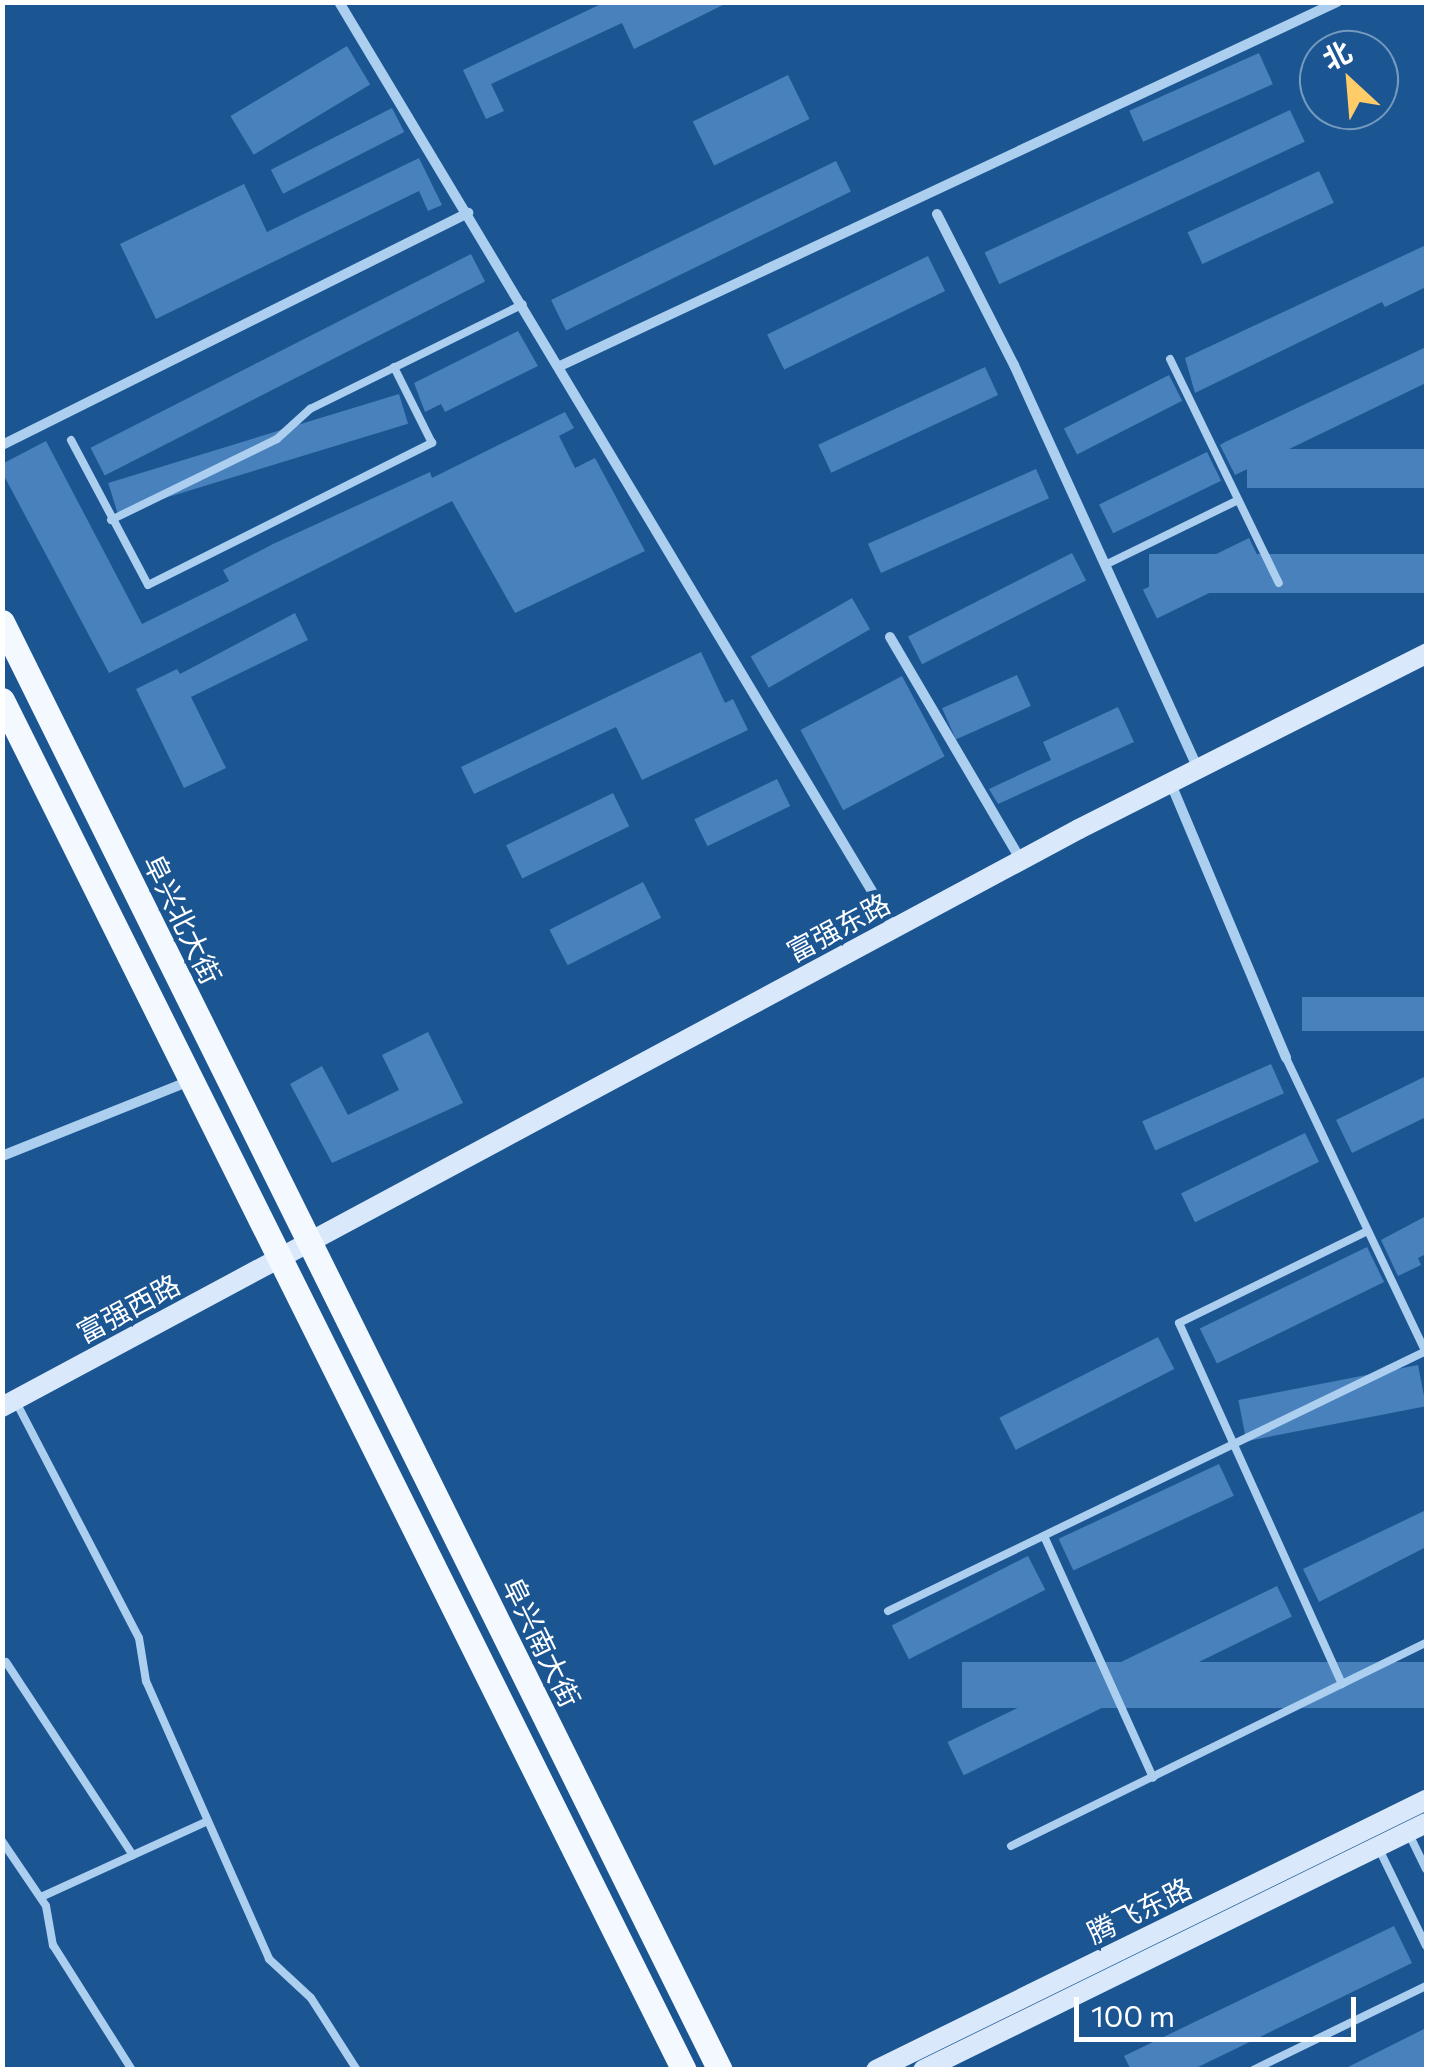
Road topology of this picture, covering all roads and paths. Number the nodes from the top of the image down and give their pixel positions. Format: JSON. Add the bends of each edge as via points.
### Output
{"nodes":[{"id":1,"x":339,"y":2,"type":"edge"},
{"id":2,"x":1338,"y":2,"type":"edge"},
{"id":3,"x":468,"y":213,"type":"junction"},
{"id":4,"x":936,"y":214,"type":"dead end"},
{"id":5,"x":523,"y":304,"type":"junction"},
{"id":6,"x":1170,"y":359,"type":"dead end"},
{"id":7,"x":560,"y":366,"type":"junction"},
{"id":8,"x":394,"y":367,"type":"junction"},
{"id":9,"x":71,"y":440,"type":"dead end"},
{"id":10,"x":2,"y":445,"type":"edge"},
{"id":11,"x":1238,"y":500,"type":"junction"},
{"id":12,"x":111,"y":520,"type":"junction"},
{"id":13,"x":1105,"y":565,"type":"junction"},
{"id":14,"x":1278,"y":583,"type":"dead end"},
{"id":15,"x":2,"y":622,"type":"edge"},
{"id":16,"x":890,"y":636,"type":"dead end"},
{"id":17,"x":1426,"y":654,"type":"edge"},
{"id":18,"x":2,"y":700,"type":"edge"},
{"id":19,"x":1198,"y":769,"type":"junction"},
{"id":20,"x":1171,"y":783,"type":"junction"},
{"id":21,"x":1021,"y":860,"type":"junction"},
{"id":22,"x":894,"y":928,"type":"junction"},
{"id":23,"x":1286,"y":1058,"type":"joint"},
{"id":24,"x":192,"y":1080,"type":"junction"},
{"id":25,"x":2,"y":1156,"type":"edge"},
{"id":26,"x":1368,"y":1231,"type":"junction"},
{"id":27,"x":310,"y":1242,"type":"junction"},
{"id":28,"x":280,"y":1258,"type":"junction"},
{"id":29,"x":1426,"y":1352,"type":"edge"},
{"id":30,"x":9,"y":1404,"type":"edge"},
{"id":31,"x":1236,"y":1442,"type":"junction"},
{"id":32,"x":1044,"y":1536,"type":"junction"},
{"id":33,"x":888,"y":1611,"type":"dead end"},
{"id":34,"x":1426,"y":1643,"type":"edge"},
{"id":35,"x":6,"y":1662,"type":"dead end"},
{"id":36,"x":1342,"y":1684,"type":"junction"},
{"id":37,"x":1153,"y":1777,"type":"junction"},
{"id":38,"x":1426,"y":1800,"type":"edge"},
{"id":39,"x":208,"y":1821,"type":"junction"},
{"id":40,"x":1417,"y":1828,"type":"edge"},
{"id":41,"x":2,"y":1841,"type":"edge"},
{"id":42,"x":1011,"y":1846,"type":"dead end"},
{"id":43,"x":1378,"y":1847,"type":"junction"},
{"id":44,"x":132,"y":1855,"type":"junction"},
{"id":45,"x":1426,"y":1869,"type":"edge"},
{"id":46,"x":41,"y":1897,"type":"junction"},
{"id":47,"x":1426,"y":1946,"type":"edge"},
{"id":48,"x":1426,"y":1986,"type":"edge"},
{"id":49,"x":1273,"y":2065,"type":"edge"},
{"id":50,"x":132,"y":2070,"type":"edge"},
{"id":51,"x":356,"y":2070,"type":"edge"},
{"id":52,"x":684,"y":2070,"type":"edge"},
{"id":53,"x":720,"y":2070,"type":"edge"},
{"id":54,"x":876,"y":2070,"type":"edge"},
{"id":55,"x":923,"y":2070,"type":"edge"},
{"id":56,"x":1253,"y":2070,"type":"edge"}],
"edges":[{"from":1,"to":3,"type":"street"},
{"from":2,"to":7,"type":"street"},
{"from":3,"to":5,"type":"street"},
{"from":3,"to":10,"type":"street"},
{"from":4,"to":13,"type":"street"},
{"from":5,"to":7,"type":"street"},
{"from":5,"to":8,"type":"lane"},
{"from":6,"to":11,"type":"lane"},
{"from":7,"to":22,"type":"street"},
{"from":8,"to":12,"type":"lane","via":[[310,409],[277,439]]},
{"from":8,"to":12,"type":"lane","via":[[432,443],[148,585]]},
{"from":9,"to":12,"type":"lane"},
{"from":11,"to":13,"type":"lane"},
{"from":11,"to":14,"type":"lane"},
{"from":13,"to":19,"type":"street"},
{"from":15,"to":27,"type":"main road","name":"阜兴北大街"},
{"from":16,"to":21,"type":"street"},
{"from":17,"to":19,"type":"street","name":"富强东路"},
{"from":18,"to":24,"type":"main road"},
{"from":19,"to":20,"type":"street","name":"富强东路"},
{"from":20,"to":21,"type":"street","name":"富强东路"},
{"from":20,"to":23,"type":"street"},
{"from":21,"to":22,"type":"street","name":"富强东路"},
{"from":22,"to":27,"type":"street","name":"富强东路"},
{"from":23,"to":26,"type":"lane"},
{"from":24,"to":25,"type":"street"},
{"from":24,"to":28,"type":"main road"},
{"from":26,"to":29,"type":"lane"},
{"from":26,"to":31,"type":"lane","via":[[1178,1323]]},
{"from":27,"to":28,"type":"street","name":"富强东路"},
{"from":27,"to":53,"type":"main road","name":"阜兴南大街"},
{"from":28,"to":30,"type":"street","name":"富强西路"},
{"from":28,"to":52,"type":"main road"},
{"from":29,"to":31,"type":"lane"},
{"from":30,"to":39,"type":"lane","via":[[139,1638],[146,1680]]},
{"from":31,"to":32,"type":"lane"},
{"from":31,"to":36,"type":"lane","via":[[1299,1601]]},
{"from":32,"to":33,"type":"lane"},
{"from":32,"to":37,"type":"lane"},
{"from":34,"to":36,"type":"lane"},
{"from":35,"to":44,"type":"lane"},
{"from":36,"to":37,"type":"lane"},
{"from":37,"to":42,"type":"lane"},
{"from":38,"to":54,"type":"street","name":"腾飞东路"},
{"from":39,"to":44,"type":"lane"},
{"from":39,"to":51,"type":"lane","via":[[269,1959],[311,1998]]},
{"from":40,"to":43,"type":"street","name":"腾飞东路"},
{"from":40,"to":45,"type":"lane"},
{"from":41,"to":46,"type":"lane"},
{"from":43,"to":47,"type":"lane"},
{"from":43,"to":55,"type":"street","name":"腾飞东路"},
{"from":44,"to":46,"type":"lane"},
{"from":46,"to":50,"type":"lane","via":[[53,1945]]},
{"from":48,"to":49,"type":"lane"},
{"from":49,"to":56,"type":"lane"}]}
